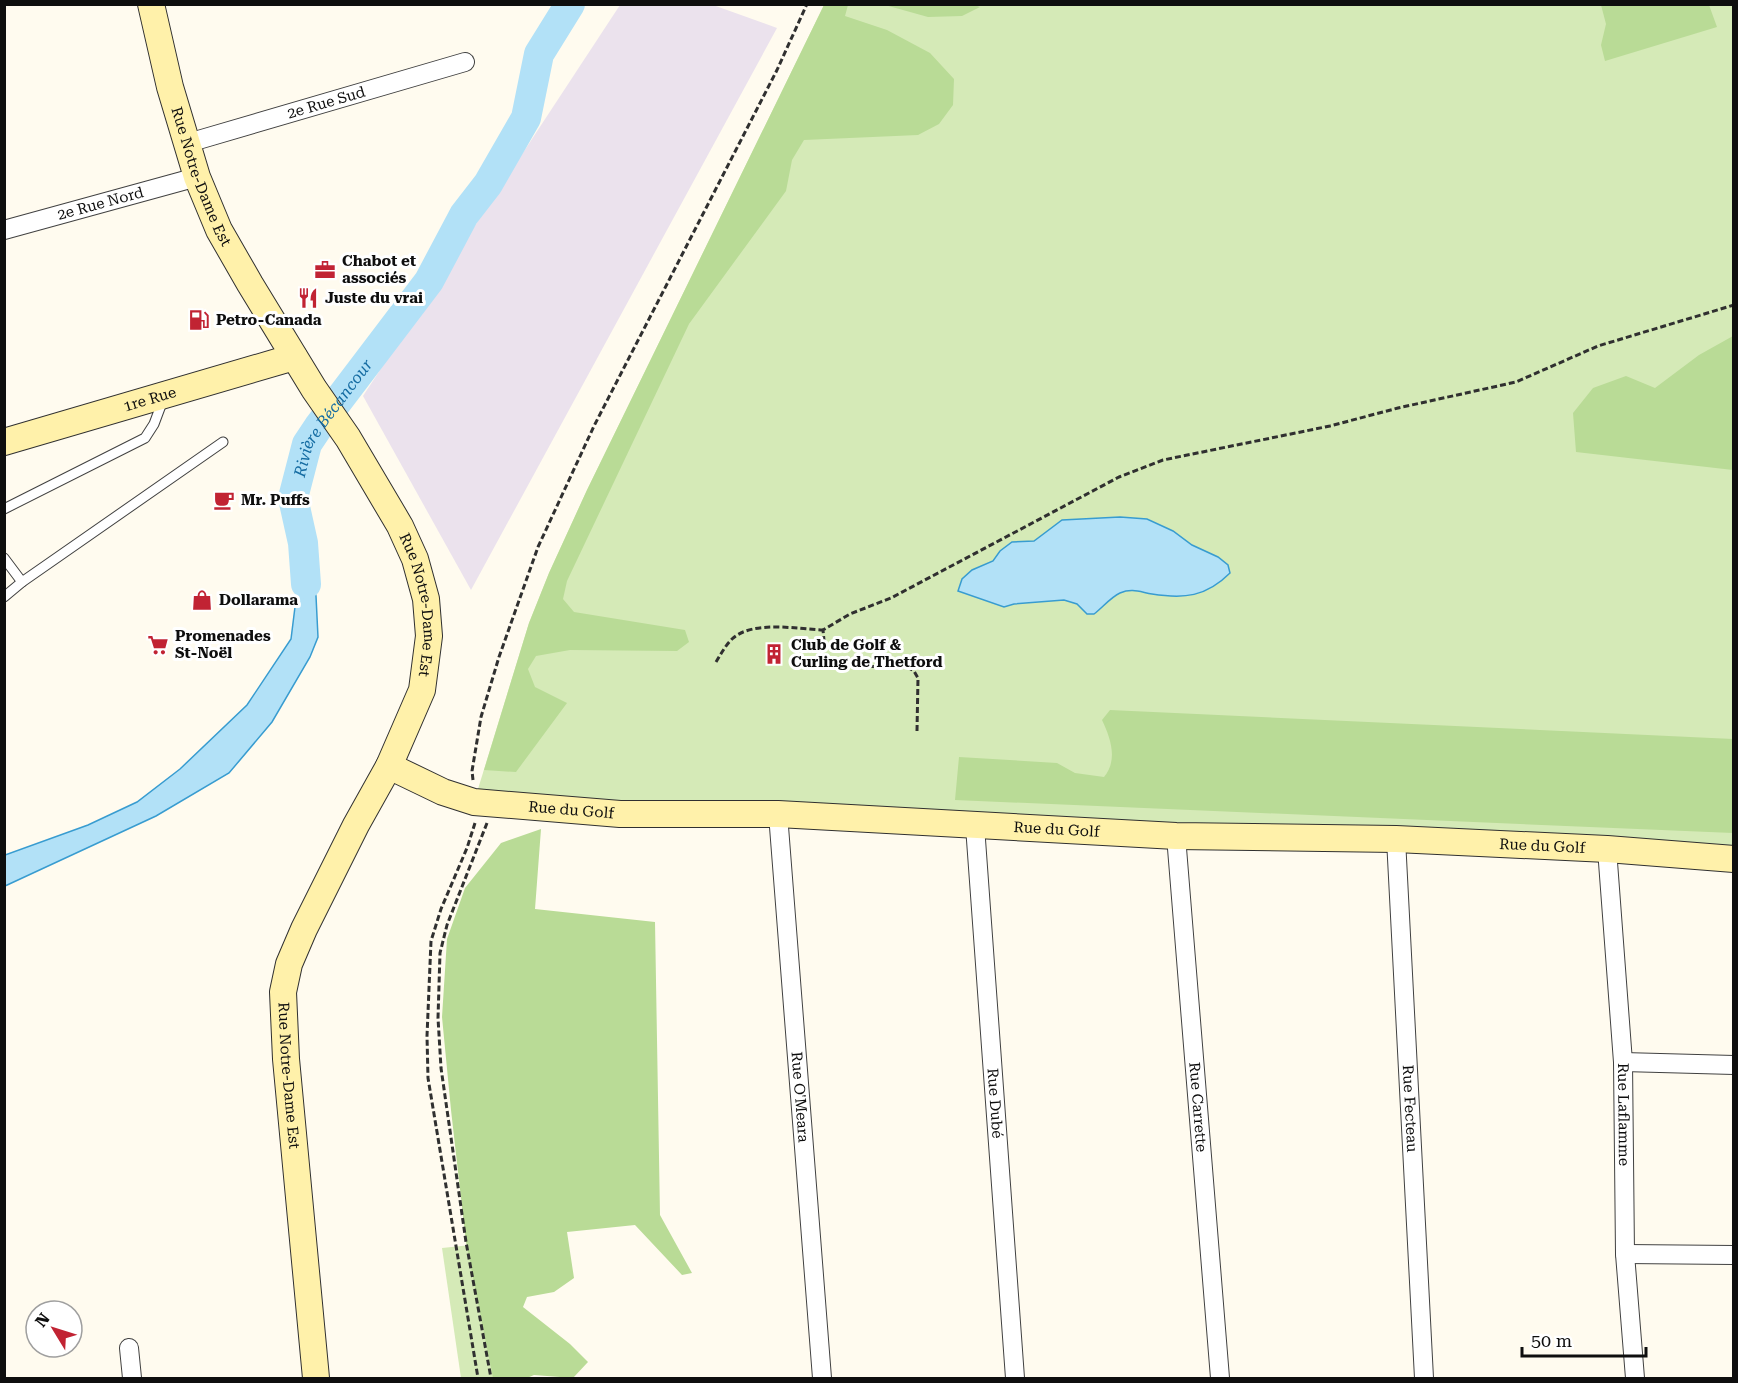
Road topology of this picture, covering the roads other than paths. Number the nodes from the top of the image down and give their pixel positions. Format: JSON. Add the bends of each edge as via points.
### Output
{"nodes":[{"id":1,"x":151,"y":4,"type":"edge"},
{"id":2,"x":465,"y":62,"type":"dead end"},
{"id":3,"x":188,"y":143,"type":"junction"},
{"id":4,"x":197,"y":177,"type":"junction"},
{"id":5,"x":4,"y":230,"type":"edge"},
{"id":6,"x":294,"y":357,"type":"junction"},
{"id":7,"x":165,"y":395,"type":"junction"},
{"id":8,"x":4,"y":442,"type":"edge"},
{"id":9,"x":223,"y":442,"type":"dead end"},
{"id":10,"x":4,"y":509,"type":"edge"},
{"id":11,"x":4,"y":558,"type":"edge"},
{"id":12,"x":22,"y":582,"type":"junction"},
{"id":13,"x":4,"y":597,"type":"edge"},
{"id":14,"x":389,"y":766,"type":"junction"},
{"id":15,"x":778,"y":814,"type":"junction"},
{"id":16,"x":975,"y":826,"type":"junction"},
{"id":17,"x":1176,"y":836,"type":"junction"},
{"id":18,"x":1396,"y":839,"type":"junction"},
{"id":19,"x":1607,"y":849,"type":"junction"},
{"id":20,"x":1734,"y":859,"type":"edge"},
{"id":21,"x":1623,"y":1062,"type":"junction"},
{"id":22,"x":1734,"y":1065,"type":"edge"},
{"id":23,"x":1625,"y":1254,"type":"junction"},
{"id":24,"x":1734,"y":1255,"type":"edge"},
{"id":25,"x":129,"y":1348,"type":"dead end"},
{"id":26,"x":132,"y":1378,"type":"edge"},
{"id":27,"x":316,"y":1378,"type":"edge"},
{"id":28,"x":822,"y":1378,"type":"edge"},
{"id":29,"x":1015,"y":1378,"type":"edge"},
{"id":30,"x":1220,"y":1378,"type":"edge"},
{"id":31,"x":1424,"y":1378,"type":"edge"},
{"id":32,"x":1635,"y":1378,"type":"edge"}],
"edges":[{"from":1,"to":3,"type":"street","name":"Rue Notre-Dame Est"},
{"from":2,"to":3,"type":"street","name":"2e Rue Sud"},
{"from":3,"to":4,"type":"street","name":"Rue Notre-Dame Est"},
{"from":4,"to":5,"type":"street","name":"2e Rue Nord"},
{"from":4,"to":6,"type":"street","name":"Rue Notre-Dame Est","via":[[219,230]]},
{"from":6,"to":7,"type":"street","name":"1re Rue"},
{"from":6,"to":14,"type":"street","name":"Rue Notre-Dame Est","via":[[400,526],[415,559],[426,599],[429,636],[422,690]]},
{"from":7,"to":8,"type":"street","name":"1re Rue"},
{"from":7,"to":10,"type":"lane","via":[[145,438]]},
{"from":9,"to":12,"type":"lane"},
{"from":11,"to":12,"type":"lane"},
{"from":12,"to":13,"type":"lane"},
{"from":14,"to":15,"type":"street","name":"Rue du Golf","via":[[442,792],[484,803],[620,814]]},
{"from":14,"to":27,"type":"street","name":"Rue Notre-Dame Est","via":[[304,928],[289,964],[283,992]]},
{"from":15,"to":16,"type":"street","name":"Rue du Golf"},
{"from":15,"to":28,"type":"street","name":"Rue O'Meara"},
{"from":16,"to":17,"type":"street","name":"Rue du Golf"},
{"from":16,"to":29,"type":"street","name":"Rue Dubé"},
{"from":17,"to":18,"type":"street","name":"Rue du Golf"},
{"from":17,"to":30,"type":"street","name":"Rue Carrette"},
{"from":18,"to":19,"type":"street","name":"Rue du Golf"},
{"from":18,"to":31,"type":"street","name":"Rue Fecteau"},
{"from":19,"to":20,"type":"street","name":"Rue du Golf"},
{"from":19,"to":21,"type":"street","name":"Rue Laflamme"},
{"from":21,"to":22,"type":"street"},
{"from":21,"to":23,"type":"street","name":"Rue Laflamme"},
{"from":23,"to":24,"type":"street"},
{"from":23,"to":32,"type":"street","name":"Rue Laflamme"},
{"from":25,"to":26,"type":"street"}]}
